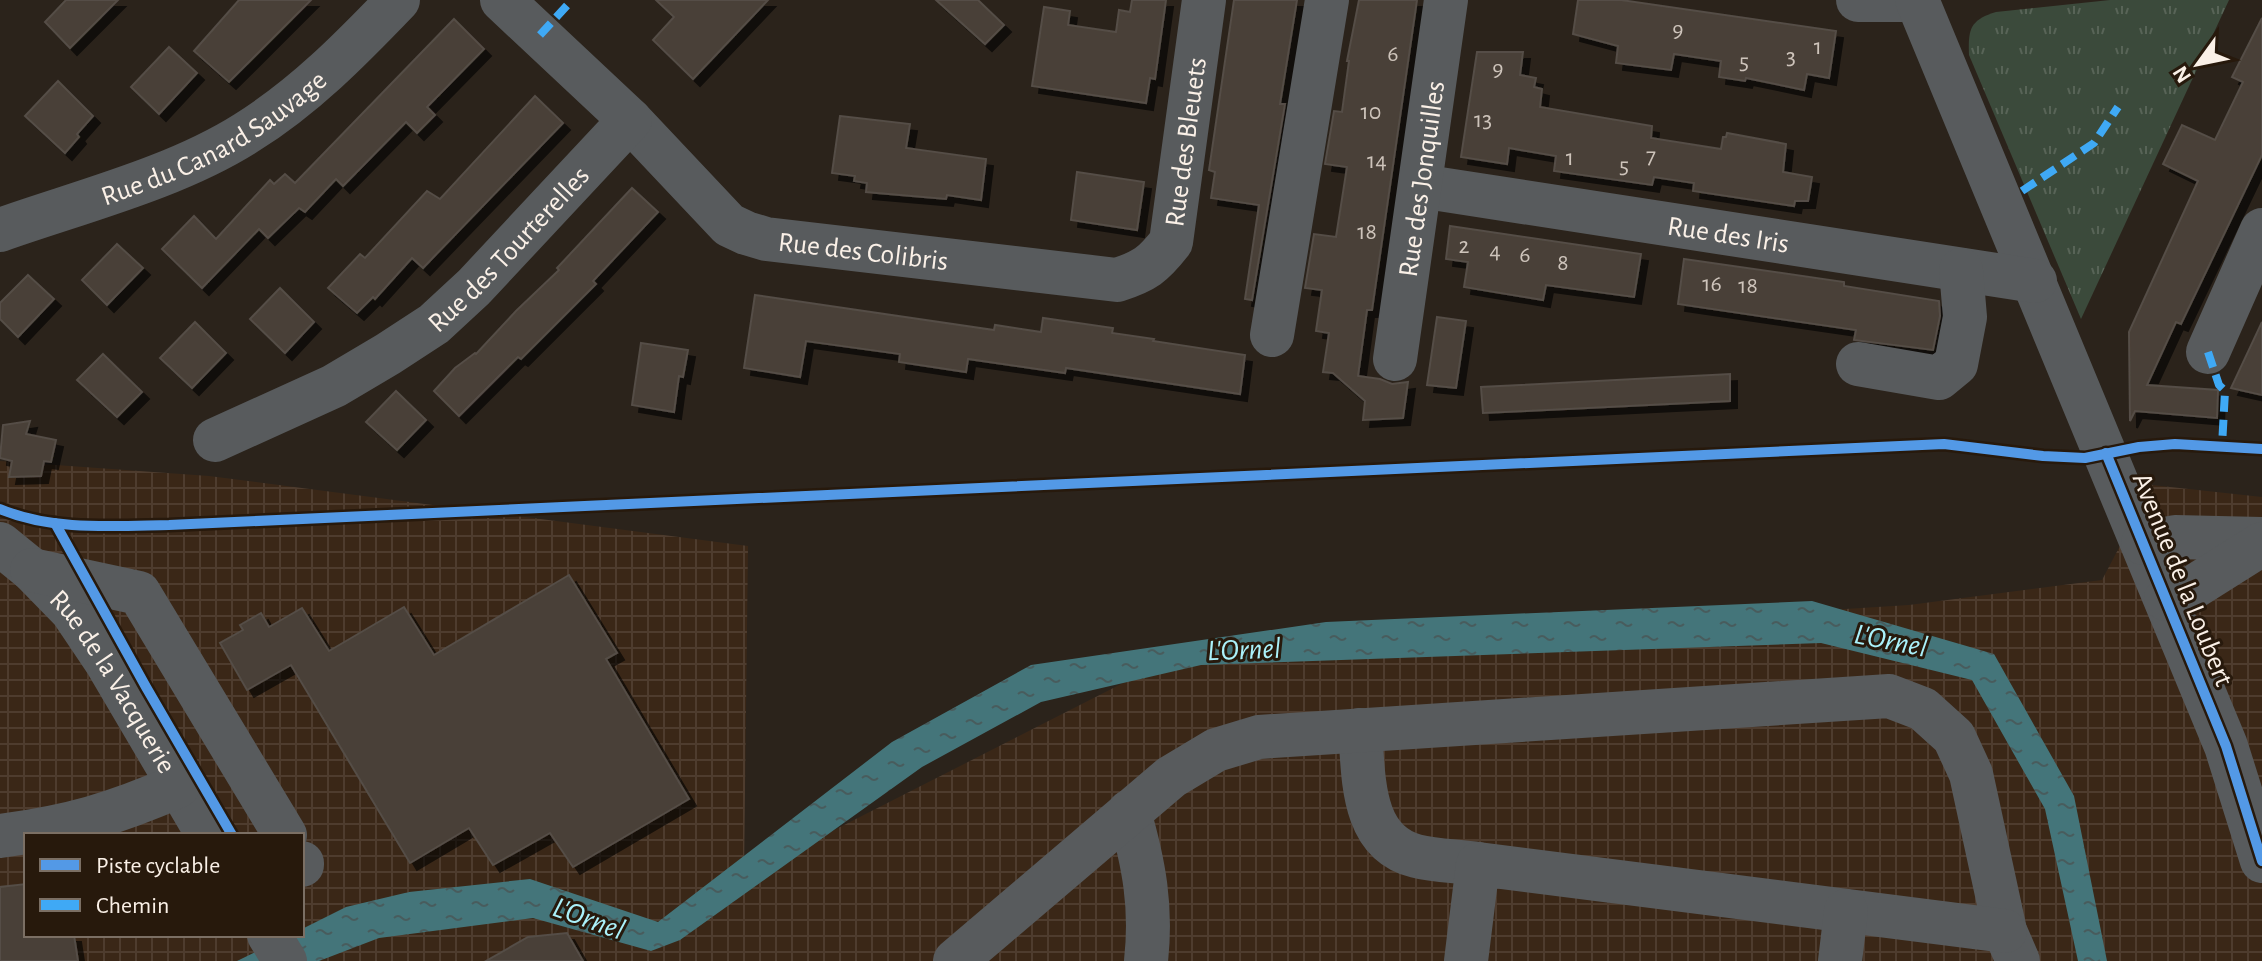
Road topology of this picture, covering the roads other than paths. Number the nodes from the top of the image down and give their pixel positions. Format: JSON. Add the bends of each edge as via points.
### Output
{"nodes":[{"id":1,"x":398,"y":0,"type":"edge"},
{"id":2,"x":502,"y":0,"type":"edge"},
{"id":3,"x":1204,"y":0,"type":"edge"},
{"id":4,"x":1327,"y":0,"type":"edge"},
{"id":5,"x":1446,"y":0,"type":"edge"},
{"id":6,"x":1858,"y":0,"type":"edge"},
{"id":7,"x":1902,"y":0,"type":"edge"},
{"id":8,"x":1917,"y":0,"type":"edge"},
{"id":9,"x":630,"y":120,"type":"junction"},
{"id":10,"x":1420,"y":186,"type":"junction"},
{"id":11,"x":0,"y":230,"type":"edge"},
{"id":12,"x":2262,"y":230,"type":"edge"},
{"id":13,"x":1961,"y":270,"type":"junction"},
{"id":14,"x":1143,"y":272,"type":"joint"},
{"id":15,"x":2035,"y":281,"type":"junction"},
{"id":16,"x":1272,"y":335,"type":"dead end"},
{"id":17,"x":2208,"y":352,"type":"dead end"},
{"id":18,"x":1395,"y":359,"type":"dead end"},
{"id":19,"x":1858,"y":364,"type":"dead end"},
{"id":20,"x":215,"y":440,"type":"dead end"},
{"id":21,"x":2262,"y":541,"type":"edge"},
{"id":22,"x":2143,"y":543,"type":"junction"},
{"id":23,"x":16,"y":557,"type":"edge"},
{"id":24,"x":2166,"y":599,"type":"junction"},
{"id":25,"x":1360,"y":730,"type":"junction"},
{"id":26,"x":178,"y":786,"type":"junction"},
{"id":27,"x":1129,"y":812,"type":"junction"},
{"id":28,"x":24,"y":833,"type":"edge"},
{"id":29,"x":25,"y":833,"type":"edge"},
{"id":30,"x":207,"y":833,"type":"edge"},
{"id":31,"x":284,"y":833,"type":"edge"},
{"id":32,"x":0,"y":836,"type":"edge"},
{"id":33,"x":2262,"y":861,"type":"edge"},
{"id":34,"x":1478,"y":864,"type":"junction"},
{"id":35,"x":1846,"y":911,"type":"junction"},
{"id":36,"x":2009,"y":951,"type":"edge"},
{"id":37,"x":955,"y":961,"type":"edge"},
{"id":38,"x":1146,"y":961,"type":"edge"},
{"id":39,"x":1466,"y":961,"type":"edge"},
{"id":40,"x":1840,"y":961,"type":"edge"}],
"edges":[{"from":1,"to":11,"type":"street","name":"Rue du Canard Sauvage","via":[[294,100],[244,135],[181,167]]},
{"from":2,"to":9,"type":"street"},
{"from":3,"to":14,"type":"street","name":"Rue des Bleuets","via":[[1171,242]]},
{"from":4,"to":16,"type":"street"},
{"from":5,"to":10,"type":"street","name":"Rue des Jonquilles"},
{"from":6,"to":7,"type":"street"},
{"from":8,"to":15,"type":"street","name":"Avenue de la Loubert"},
{"from":9,"to":14,"type":"street","name":"Rue des Colibris","via":[[729,225],[766,239],[1117,280]]},
{"from":9,"to":20,"type":"street","name":"Rue des Tourterelles","via":[[434,324],[334,386]]},
{"from":10,"to":13,"type":"street","name":"Rue des Iris"},
{"from":10,"to":18,"type":"street","name":"Rue des Jonquilles"},
{"from":12,"to":17,"type":"street"},
{"from":13,"to":15,"type":"street","name":"Rue des Iris"},
{"from":13,"to":19,"type":"street","via":[[1965,317],[1956,364],[1939,378]]},
{"from":15,"to":22,"type":"street","name":"Avenue de la Loubert"},
{"from":21,"to":22,"type":"street","via":[[2175,537]]},
{"from":21,"to":24,"type":"street","via":[[2192,588]]},
{"from":22,"to":24,"type":"street","name":"Avenue de la Loubert"},
{"from":23,"to":26,"type":"street","name":"Rue de la Vacquerie","via":[[72,611]]},
{"from":23,"to":31,"type":"street","via":[[139,593]]},
{"from":24,"to":33,"type":"street","name":"Avenue de la Loubert","via":[[2226,746]]},
{"from":25,"to":27,"type":"street","via":[[1259,737],[1216,750],[1171,777]]},
{"from":25,"to":34,"type":"street","via":[[1367,800],[1373,821],[1389,844],[1414,856]]},
{"from":25,"to":36,"type":"street","via":[[1889,696],[1923,709],[1954,737],[1971,774]]},
{"from":26,"to":29,"type":"street","via":[[97,819]]},
{"from":26,"to":30,"type":"street","name":"Rue de la Vacquerie"},
{"from":27,"to":37,"type":"street"},
{"from":27,"to":38,"type":"street","via":[[1145,869],[1150,928]]},
{"from":28,"to":32,"type":"street"},
{"from":34,"to":35,"type":"street"},
{"from":34,"to":39,"type":"street"},
{"from":35,"to":36,"type":"street"},
{"from":35,"to":40,"type":"street"}]}
